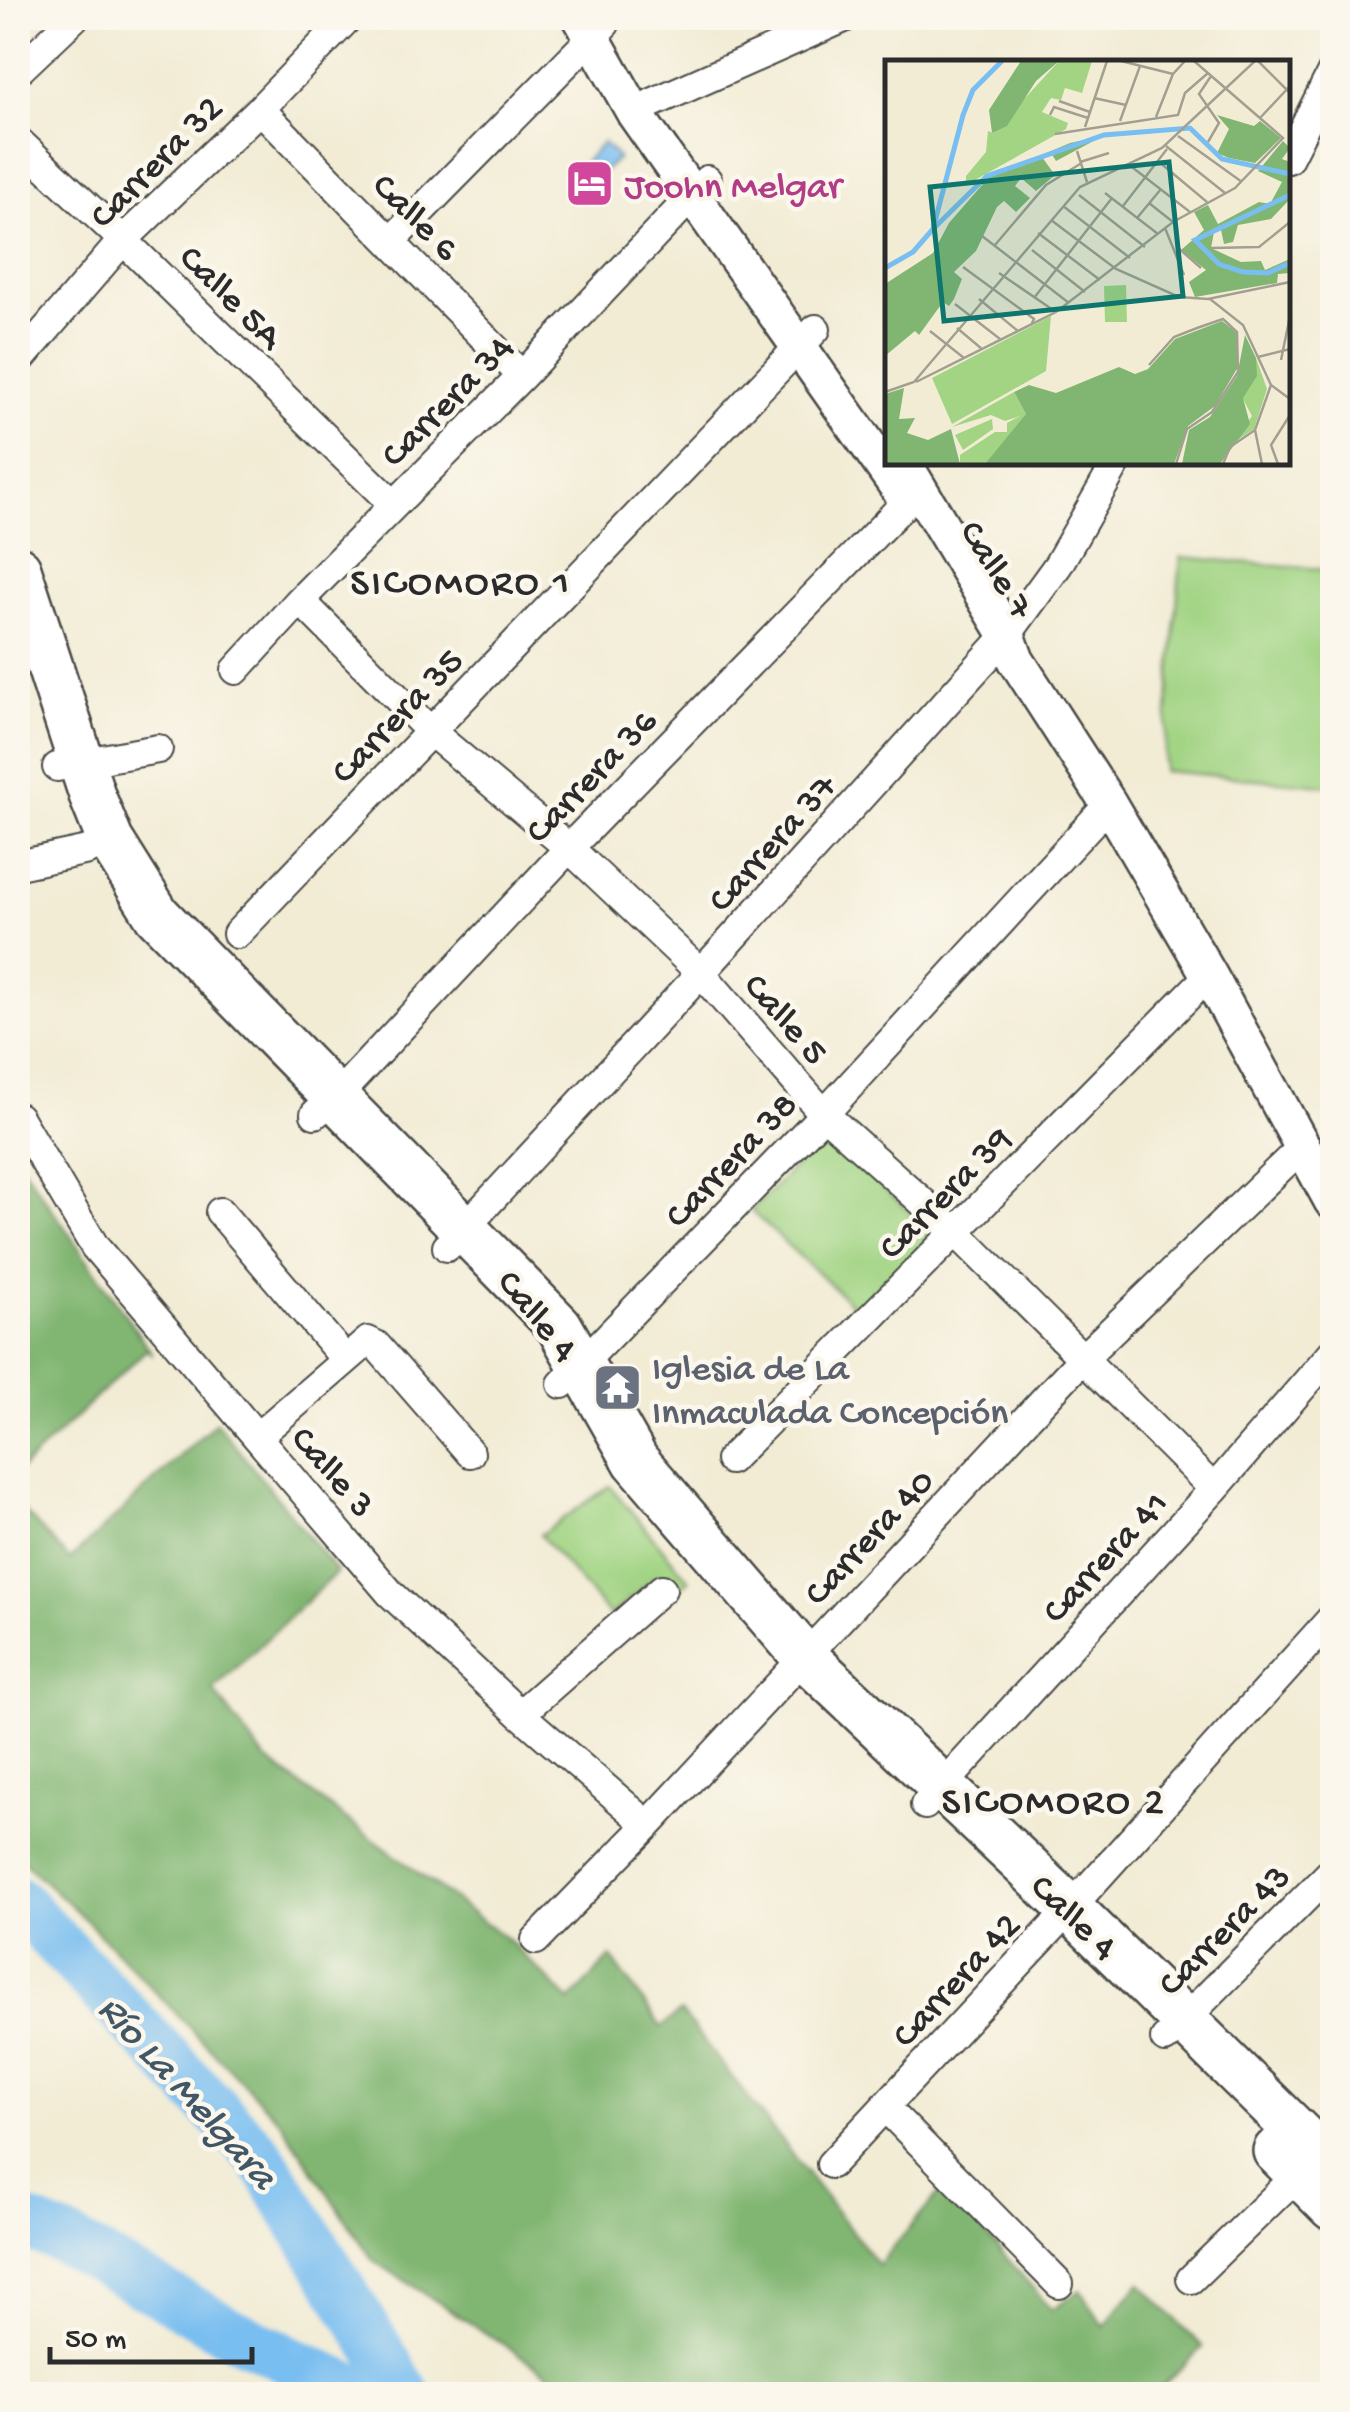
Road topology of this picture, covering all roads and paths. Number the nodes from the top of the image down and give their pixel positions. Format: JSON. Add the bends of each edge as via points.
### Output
{"nodes":[{"id":1,"x":74,"y":18,"type":"edge"},
{"id":2,"x":348,"y":18,"type":"edge"},
{"id":3,"x":844,"y":18,"type":"edge"},
{"id":4,"x":594,"y":24,"type":"edge"},
{"id":5,"x":18,"y":72,"type":"edge"},
{"id":6,"x":1332,"y":72,"type":"edge"},
{"id":7,"x":652,"y":102,"type":"junction"},
{"id":8,"x":260,"y":109,"type":"junction"},
{"id":9,"x":18,"y":140,"type":"edge"},
{"id":10,"x":1290,"y":155,"type":"edge"},
{"id":11,"x":700,"y":187,"type":"junction"},
{"id":12,"x":123,"y":240,"type":"junction"},
{"id":13,"x":391,"y":240,"type":"junction"},
{"id":14,"x":808,"y":337,"type":"junction"},
{"id":15,"x":18,"y":362,"type":"edge"},
{"id":16,"x":522,"y":376,"type":"junction"},
{"id":17,"x":885,"y":434,"type":"edge"},
{"id":18,"x":885,"y":448,"type":"edge"},
{"id":19,"x":1115,"y":465,"type":"edge"},
{"id":20,"x":910,"y":484,"type":"edge"},
{"id":21,"x":394,"y":505,"type":"junction"},
{"id":22,"x":18,"y":570,"type":"edge"},
{"id":23,"x":300,"y":600,"type":"junction"},
{"id":24,"x":18,"y":648,"type":"edge"},
{"id":25,"x":1006,"y":648,"type":"junction"},
{"id":26,"x":236,"y":670,"type":"dead end"},
{"id":27,"x":430,"y":731,"type":"junction"},
{"id":28,"x":158,"y":750,"type":"dead end"},
{"id":29,"x":69,"y":764,"type":"junction"},
{"id":30,"x":1110,"y":804,"type":"junction"},
{"id":31,"x":99,"y":845,"type":"junction"},
{"id":32,"x":569,"y":848,"type":"junction"},
{"id":33,"x":18,"y":865,"type":"edge"},
{"id":34,"x":237,"y":934,"type":"dead end"},
{"id":35,"x":701,"y":974,"type":"junction"},
{"id":36,"x":1209,"y":975,"type":"junction"},
{"id":37,"x":325,"y":1106,"type":"junction"},
{"id":38,"x":824,"y":1114,"type":"junction"},
{"id":39,"x":18,"y":1117,"type":"edge"},
{"id":40,"x":1302,"y":1147,"type":"junction"},
{"id":41,"x":1332,"y":1201,"type":"edge"},
{"id":42,"x":220,"y":1212,"type":"dead end"},
{"id":43,"x":956,"y":1232,"type":"junction"},
{"id":44,"x":457,"y":1237,"type":"junction"},
{"id":45,"x":1332,"y":1353,"type":"edge"},
{"id":46,"x":1083,"y":1358,"type":"junction"},
{"id":47,"x":345,"y":1359,"type":"junction"},
{"id":48,"x":572,"y":1375,"type":"junction"},
{"id":49,"x":257,"y":1437,"type":"junction"},
{"id":50,"x":470,"y":1454,"type":"dead end"},
{"id":51,"x":730,"y":1460,"type":"dead end"},
{"id":52,"x":1214,"y":1489,"type":"junction"},
{"id":53,"x":662,"y":1590,"type":"dead end"},
{"id":54,"x":1332,"y":1618,"type":"edge"},
{"id":55,"x":797,"y":1665,"type":"junction"},
{"id":56,"x":520,"y":1714,"type":"junction"},
{"id":57,"x":933,"y":1796,"type":"junction"},
{"id":58,"x":648,"y":1825,"type":"junction"},
{"id":59,"x":1332,"y":1871,"type":"edge"},
{"id":60,"x":1060,"y":1918,"type":"junction"},
{"id":61,"x":536,"y":1940,"type":"dead end"},
{"id":62,"x":1174,"y":2030,"type":"junction"},
{"id":63,"x":885,"y":2107,"type":"junction"},
{"id":64,"x":1321,"y":2159,"type":"edge"},
{"id":65,"x":831,"y":2164,"type":"dead end"},
{"id":66,"x":1332,"y":2207,"type":"edge"},
{"id":67,"x":1191,"y":2279,"type":"dead end"},
{"id":68,"x":1059,"y":2284,"type":"dead end"}],
"edges":[{"from":1,"to":5,"type":"street"},
{"from":2,"to":8,"type":"street","name":"Carrera 32"},
{"from":3,"to":7,"type":"street"},
{"from":4,"to":7,"type":"street","name":"Calle 7"},
{"from":4,"to":11,"type":"street","name":"Calle 7","via":[[635,114]]},
{"from":4,"to":13,"type":"street"},
{"from":6,"to":10,"type":"street"},
{"from":7,"to":11,"type":"street","name":"Calle 7"},
{"from":8,"to":12,"type":"street","name":"Carrera 32"},
{"from":8,"to":13,"type":"street","name":"Calle 6"},
{"from":9,"to":12,"type":"street","name":"Calle 5A"},
{"from":11,"to":14,"type":"street","name":"Calle 7"},
{"from":11,"to":16,"type":"street","name":"Carrera 34"},
{"from":12,"to":15,"type":"street","name":"Carrera 32"},
{"from":12,"to":21,"type":"street","name":"Calle 5A"},
{"from":13,"to":16,"type":"street","name":"Calle 6"},
{"from":14,"to":17,"type":"street","name":"Calle 7"},
{"from":14,"to":18,"type":"street","name":"Calle 7"},
{"from":14,"to":27,"type":"street","name":"Carrera 35"},
{"from":16,"to":21,"type":"street","name":"Carrera 34"},
{"from":19,"to":25,"type":"street","name":"Carrera 37"},
{"from":20,"to":25,"type":"street","name":"Calle 7"},
{"from":20,"to":32,"type":"street","name":"Carrera 36"},
{"from":21,"to":23,"type":"street","name":"Carrera 34"},
{"from":22,"to":29,"type":"main road","name":"Calle 4"},
{"from":23,"to":26,"type":"street","name":"Carrera 34"},
{"from":23,"to":27,"type":"street","name":"Calle 5"},
{"from":24,"to":29,"type":"main road","name":"Calle 4"},
{"from":25,"to":30,"type":"street","name":"Calle 7"},
{"from":25,"to":35,"type":"street","name":"Carrera 37"},
{"from":27,"to":32,"type":"street","name":"Calle 5"},
{"from":27,"to":34,"type":"street","name":"Carrera 35"},
{"from":28,"to":29,"type":"street"},
{"from":29,"to":31,"type":"main road","name":"Calle 4"},
{"from":30,"to":36,"type":"street","name":"Calle 7"},
{"from":30,"to":38,"type":"street","name":"Carrera 38"},
{"from":31,"to":33,"type":"street"},
{"from":31,"to":37,"type":"main road","name":"Calle 4"},
{"from":32,"to":35,"type":"street","name":"Calle 5"},
{"from":32,"to":37,"type":"street","name":"Carrera 36"},
{"from":35,"to":38,"type":"street","name":"Calle 5"},
{"from":35,"to":44,"type":"street","name":"Carrera 37"},
{"from":36,"to":40,"type":"street","name":"Calle 7"},
{"from":36,"to":43,"type":"street","name":"Carrera 39"},
{"from":37,"to":44,"type":"main road","name":"Calle 4"},
{"from":38,"to":43,"type":"street","name":"Calle 5"},
{"from":38,"to":48,"type":"street","name":"Carrera 38"},
{"from":39,"to":49,"type":"street","name":"Calle 3","via":[[95,1247]]},
{"from":40,"to":41,"type":"street","name":"Calle 7"},
{"from":40,"to":46,"type":"street","name":"Carrera 40"},
{"from":42,"to":47,"type":"street"},
{"from":43,"to":46,"type":"street","name":"Calle 5"},
{"from":43,"to":51,"type":"street","name":"Carrera 39"},
{"from":44,"to":48,"type":"main road","name":"Calle 4","via":[[558,1326]]},
{"from":45,"to":52,"type":"street","name":"Carrera 41"},
{"from":46,"to":52,"type":"street","name":"Calle 5"},
{"from":46,"to":55,"type":"street","name":"Carrera 40"},
{"from":47,"to":49,"type":"street"},
{"from":47,"to":50,"type":"street","via":[[368,1341],[376,1345]]},
{"from":48,"to":55,"type":"main road","name":"Calle 4"},
{"from":49,"to":56,"type":"street","name":"Calle 3","via":[[390,1592]]},
{"from":52,"to":57,"type":"street","name":"Carrera 41"},
{"from":53,"to":56,"type":"street"},
{"from":54,"to":60,"type":"street","name":"Carrera 42"},
{"from":55,"to":57,"type":"main road","name":"Calle 4"},
{"from":55,"to":58,"type":"street","name":"Carrera 40"},
{"from":56,"to":58,"type":"street","name":"Calle 3"},
{"from":57,"to":60,"type":"main road","name":"Calle 4"},
{"from":58,"to":61,"type":"street","name":"Carrera 40"},
{"from":59,"to":62,"type":"street","name":"Carrera 43"},
{"from":60,"to":62,"type":"main road","name":"Calle 4"},
{"from":60,"to":63,"type":"street","name":"Carrera 42"},
{"from":62,"to":64,"type":"main road","name":"Calle 4"},
{"from":63,"to":65,"type":"street","name":"Carrera 42"},
{"from":63,"to":68,"type":"street"},
{"from":64,"to":66,"type":"main road","name":"Calle 4"},
{"from":64,"to":67,"type":"street"}]}
